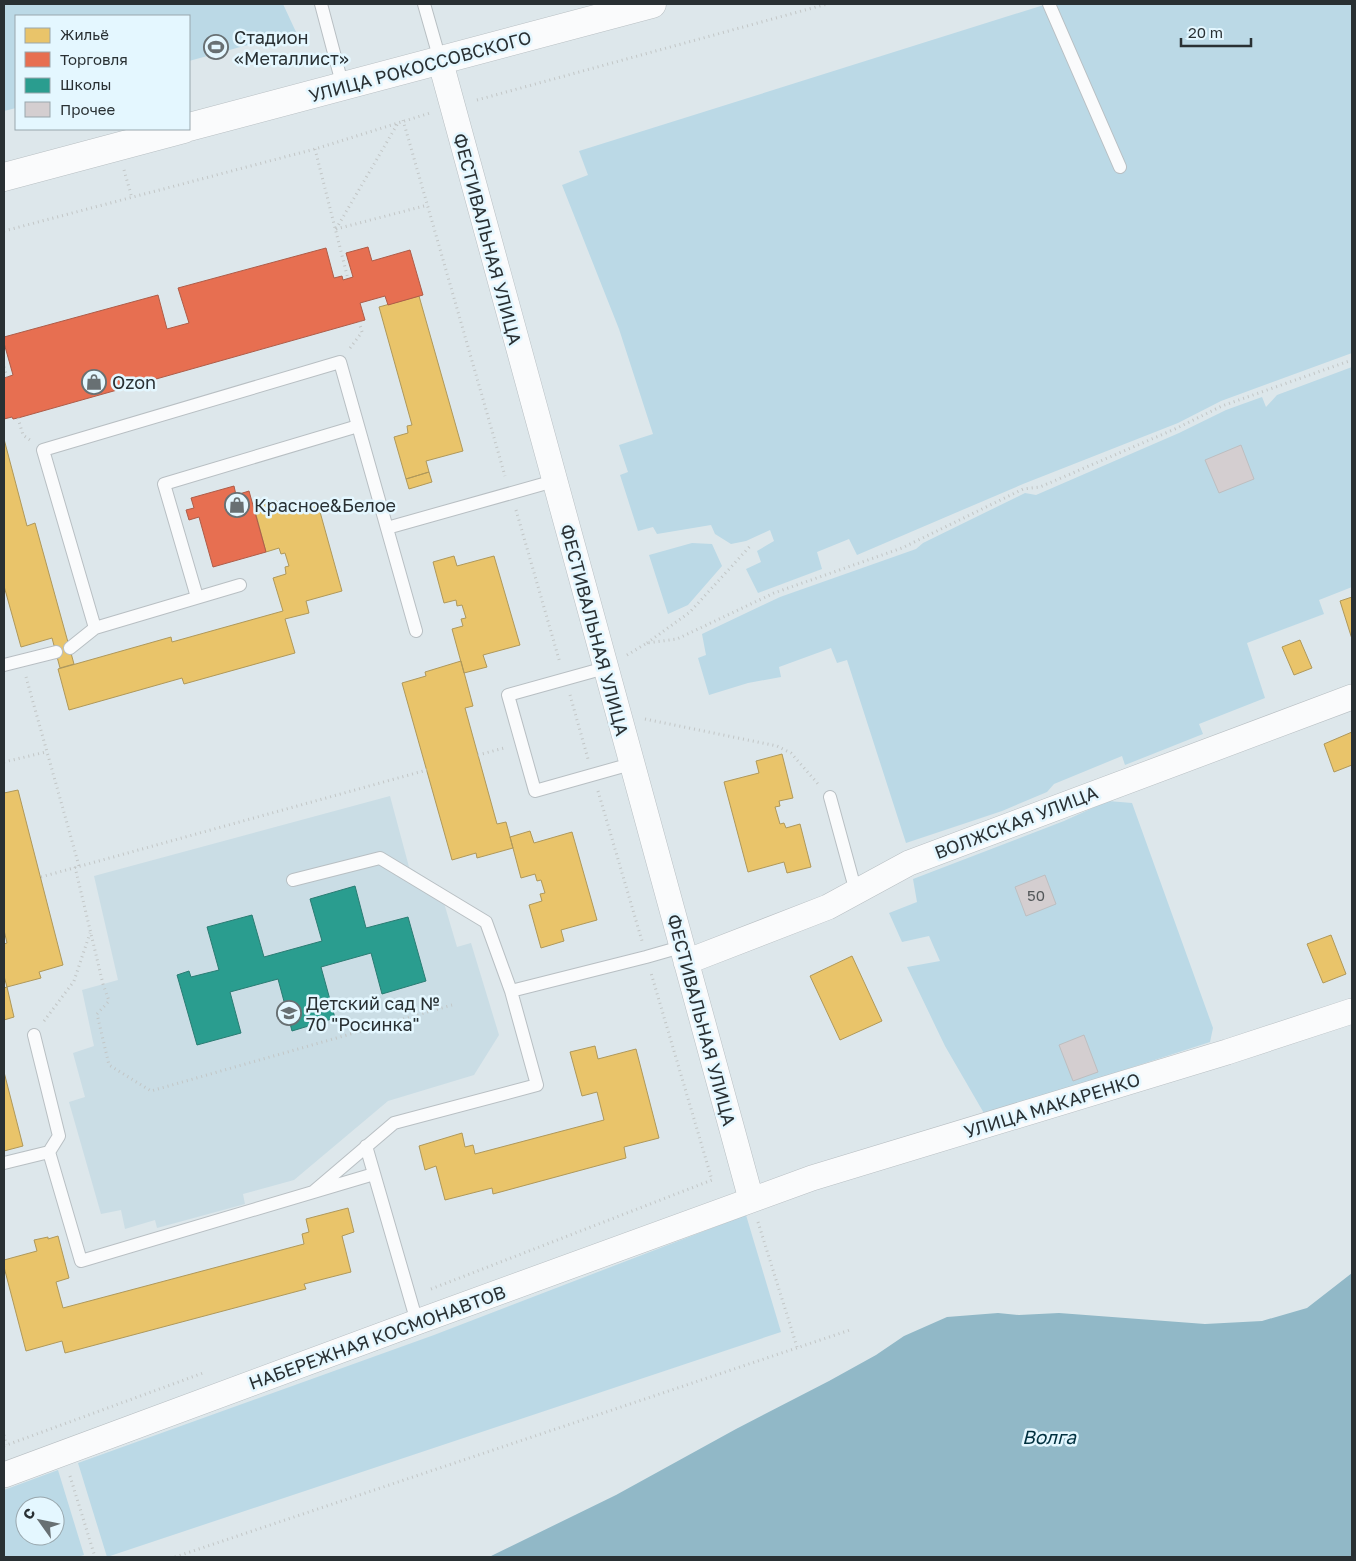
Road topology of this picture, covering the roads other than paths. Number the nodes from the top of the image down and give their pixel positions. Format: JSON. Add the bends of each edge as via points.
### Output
{"nodes":[{"id":1,"x":321,"y":4,"type":"edge"},
{"id":2,"x":424,"y":4,"type":"edge"},
{"id":3,"x":652,"y":4,"type":"edge"},
{"id":4,"x":1049,"y":4,"type":"edge"},
{"id":5,"x":440,"y":60,"type":"junction"},
{"id":6,"x":343,"y":86,"type":"junction"},
{"id":7,"x":190,"y":127,"type":"edge"},
{"id":8,"x":180,"y":130,"type":"edge"},
{"id":9,"x":1120,"y":167,"type":"dead end"},
{"id":10,"x":4,"y":176,"type":"edge"},
{"id":11,"x":358,"y":426,"type":"junction"},
{"id":12,"x":554,"y":481,"type":"junction"},
{"id":13,"x":387,"y":528,"type":"junction"},
{"id":14,"x":240,"y":585,"type":"dead end"},
{"id":15,"x":198,"y":597,"type":"junction"},
{"id":16,"x":95,"y":628,"type":"junction"},
{"id":17,"x":416,"y":631,"type":"dead end"},
{"id":18,"x":70,"y":648,"type":"dead end"},
{"id":19,"x":56,"y":652,"type":"dead end"},
{"id":20,"x":4,"y":665,"type":"edge"},
{"id":21,"x":605,"y":668,"type":"junction"},
{"id":22,"x":1352,"y":697,"type":"edge"},
{"id":23,"x":632,"y":764,"type":"junction"},
{"id":24,"x":830,"y":797,"type":"road end"},
{"id":25,"x":293,"y":880,"type":"dead end"},
{"id":26,"x":856,"y":892,"type":"junction"},
{"id":27,"x":683,"y":955,"type":"junction"},
{"id":28,"x":511,"y":991,"type":"junction"},
{"id":29,"x":1352,"y":1011,"type":"edge"},
{"id":30,"x":34,"y":1035,"type":"road end"},
{"id":31,"x":366,"y":1146,"type":"junction"},
{"id":32,"x":50,"y":1152,"type":"junction"},
{"id":33,"x":4,"y":1163,"type":"edge"},
{"id":34,"x":374,"y":1174,"type":"junction"},
{"id":35,"x":313,"y":1192,"type":"junction"},
{"id":36,"x":751,"y":1199,"type":"junction"},
{"id":37,"x":417,"y":1322,"type":"junction"},
{"id":38,"x":4,"y":1475,"type":"edge"}],
"edges":[{"from":1,"to":6,"type":"lane"},
{"from":2,"to":5,"type":"lane"},
{"from":3,"to":5,"type":"street","name":"УЛИЦА РОКОССОВСКОГО"},
{"from":4,"to":9,"type":"lane"},
{"from":5,"to":6,"type":"street","name":"УЛИЦА РОКОССОВСКОГО"},
{"from":5,"to":12,"type":"street","name":"ФЕСТИВАЛЬНАЯ УЛИЦА"},
{"from":6,"to":7,"type":"street","name":"УЛИЦА РОКОССОВСКОГО"},
{"from":8,"to":10,"type":"street"},
{"from":11,"to":13,"type":"lane"},
{"from":11,"to":15,"type":"lane","via":[[164,484]]},
{"from":11,"to":16,"type":"lane","via":[[340,362],[43,450]]},
{"from":12,"to":13,"type":"lane"},
{"from":12,"to":21,"type":"street","name":"ФЕСТИВАЛЬНАЯ УЛИЦА"},
{"from":13,"to":17,"type":"lane"},
{"from":14,"to":15,"type":"lane"},
{"from":15,"to":16,"type":"lane"},
{"from":16,"to":18,"type":"lane"},
{"from":19,"to":20,"type":"lane"},
{"from":21,"to":23,"type":"street","name":"ФЕСТИВАЛЬНАЯ УЛИЦА"},
{"from":21,"to":23,"type":"lane","via":[[508,695],[521,743],[535,791]]},
{"from":22,"to":26,"type":"street","name":"ВОЛЖСКАЯ УЛИЦА","via":[[909,863]]},
{"from":23,"to":27,"type":"street","name":"ФЕСТИВАЛЬНАЯ УЛИЦА"},
{"from":24,"to":26,"type":"lane"},
{"from":25,"to":28,"type":"lane","via":[[380,858],[486,922]]},
{"from":26,"to":27,"type":"street","name":"ВОЛЖСКАЯ УЛИЦА","via":[[828,907]]},
{"from":27,"to":28,"type":"lane","via":[[646,957]]},
{"from":27,"to":36,"type":"street","name":"ФЕСТИВАЛЬНАЯ УЛИЦА"},
{"from":28,"to":31,"type":"lane","via":[[537,1085],[394,1123]]},
{"from":29,"to":36,"type":"street","name":"УЛИЦА МАКАРЕНКО"},
{"from":30,"to":32,"type":"lane","via":[[59,1136]]},
{"from":31,"to":34,"type":"lane"},
{"from":31,"to":35,"type":"lane"},
{"from":32,"to":33,"type":"lane"},
{"from":32,"to":35,"type":"lane","via":[[81,1260]]},
{"from":34,"to":35,"type":"lane"},
{"from":34,"to":37,"type":"lane"},
{"from":36,"to":37,"type":"street","name":"НАБЕРЕЖНАЯ КОСМОНАВТОВ"},
{"from":37,"to":38,"type":"street","name":"НАБЕРЕЖНАЯ КОСМОНАВТОВ"}]}
